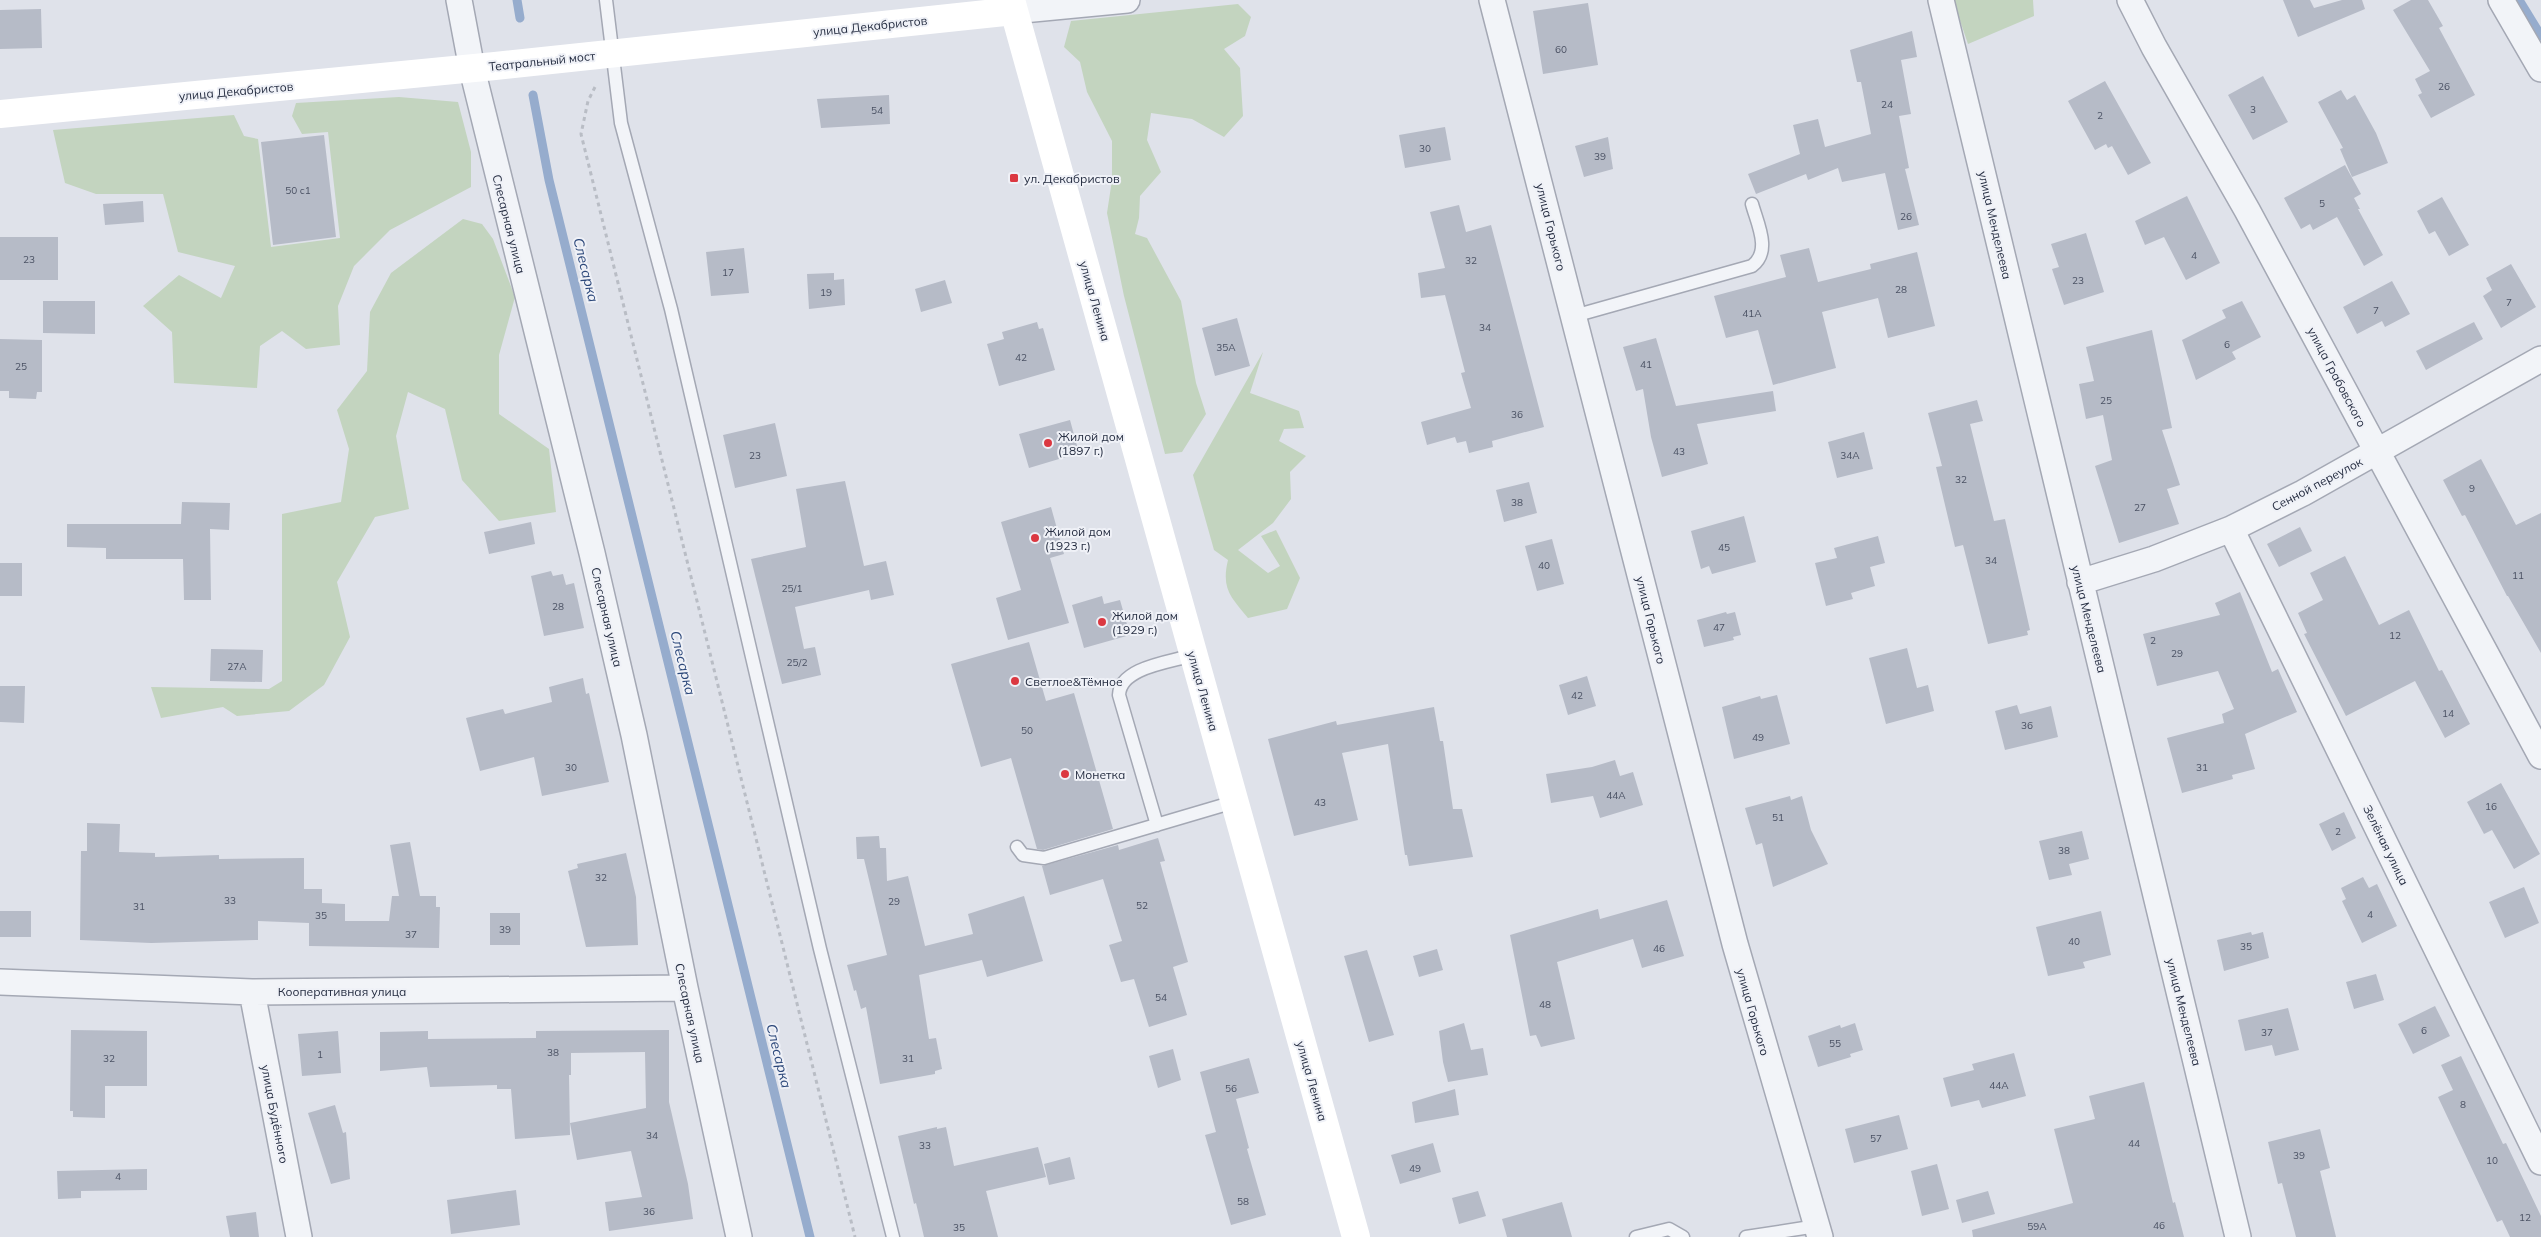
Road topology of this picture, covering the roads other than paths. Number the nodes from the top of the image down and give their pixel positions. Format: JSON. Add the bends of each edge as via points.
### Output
{"nodes":[{"id":1,"x":459,"y":0,"type":"edge"},
{"id":2,"x":606,"y":0,"type":"edge"},
{"id":3,"x":1127,"y":0,"type":"edge"},
{"id":4,"x":1492,"y":0,"type":"edge"},
{"id":5,"x":1941,"y":0,"type":"edge"},
{"id":6,"x":2130,"y":0,"type":"edge"},
{"id":7,"x":2500,"y":0,"type":"edge"},
{"id":8,"x":1012,"y":5,"type":"edge"},
{"id":9,"x":613,"y":54,"type":"junction"},
{"id":10,"x":2541,"y":68,"type":"edge"},
{"id":11,"x":472,"y":69,"type":"junction"},
{"id":12,"x":0,"y":114,"type":"edge"},
{"id":13,"x":1752,"y":204,"type":"dead end"},
{"id":14,"x":1574,"y":316,"type":"junction"},
{"id":15,"x":2541,"y":359,"type":"edge"},
{"id":16,"x":2376,"y":452,"type":"junction"},
{"id":17,"x":2231,"y":529,"type":"junction"},
{"id":18,"x":2080,"y":582,"type":"junction"},
{"id":19,"x":1193,"y":655,"type":"junction"},
{"id":20,"x":2541,"y":756,"type":"edge"},
{"id":21,"x":1234,"y":802,"type":"junction"},
{"id":22,"x":1157,"y":825,"type":"junction"},
{"id":23,"x":1017,"y":847,"type":"dead end"},
{"id":24,"x":0,"y":982,"type":"edge"},
{"id":25,"x":684,"y":988,"type":"junction"},
{"id":26,"x":252,"y":992,"type":"junction"},
{"id":27,"x":2541,"y":1162,"type":"edge"},
{"id":28,"x":1818,"y":1231,"type":"edge"},
{"id":29,"x":299,"y":1237,"type":"edge"},
{"id":30,"x":739,"y":1237,"type":"edge"},
{"id":31,"x":893,"y":1237,"type":"edge"},
{"id":32,"x":1356,"y":1237,"type":"edge"},
{"id":33,"x":1636,"y":1237,"type":"edge"},
{"id":34,"x":1683,"y":1237,"type":"edge"},
{"id":35,"x":1746,"y":1237,"type":"edge"},
{"id":36,"x":2238,"y":1237,"type":"edge"}],
"edges":[{"from":1,"to":11,"type":"street","name":"Слесарная улица"},
{"from":2,"to":9,"type":"lane"},
{"from":3,"to":8,"type":"street","name":"улица Декабристов"},
{"from":4,"to":14,"type":"street","name":"улица Горького"},
{"from":5,"to":18,"type":"street","name":"улица Менделеева"},
{"from":6,"to":16,"type":"street","name":"улица Грабовского"},
{"from":7,"to":10,"type":"street"},
{"from":8,"to":9,"type":"main road","name":"улица Декабристов"},
{"from":8,"to":19,"type":"main road","name":"улица Ленина"},
{"from":9,"to":11,"type":"main road","name":"Театральный мост"},
{"from":9,"to":31,"type":"lane","via":[[621,122],[671,310],[820,949]]},
{"from":11,"to":12,"type":"main road","name":"улица Декабристов"},
{"from":11,"to":25,"type":"street","name":"Слесарная улица","via":[[630,716]]},
{"from":13,"to":14,"type":"lane","via":[[1762,252],[1752,266]]},
{"from":14,"to":28,"type":"street","name":"улица Горького","via":[[1737,953]]},
{"from":15,"to":16,"type":"street","name":"Сенной переулок"},
{"from":16,"to":17,"type":"street","name":"Сенной переулок"},
{"from":16,"to":20,"type":"street","name":"улица Грабовского"},
{"from":17,"to":18,"type":"street","name":"Сенной переулок"},
{"from":17,"to":27,"type":"street","name":"Зелёная улица"},
{"from":18,"to":36,"type":"street","name":"улица Менделеева"},
{"from":19,"to":21,"type":"main road","name":"улица Ленина"},
{"from":19,"to":22,"type":"lane","via":[[1133,672],[1119,686]]},
{"from":21,"to":22,"type":"lane"},
{"from":21,"to":32,"type":"main road","name":"улица Ленина"},
{"from":22,"to":23,"type":"lane","via":[[1044,858],[1023,855]]},
{"from":24,"to":26,"type":"street","name":"Кооперативная улица"},
{"from":25,"to":26,"type":"street","name":"Кооперативная улица"},
{"from":25,"to":30,"type":"street","name":"Слесарная улица"},
{"from":26,"to":29,"type":"street","name":"улица Будённого"},
{"from":28,"to":35,"type":"lane"},
{"from":33,"to":34,"type":"lane","via":[[1669,1229]]}]}
